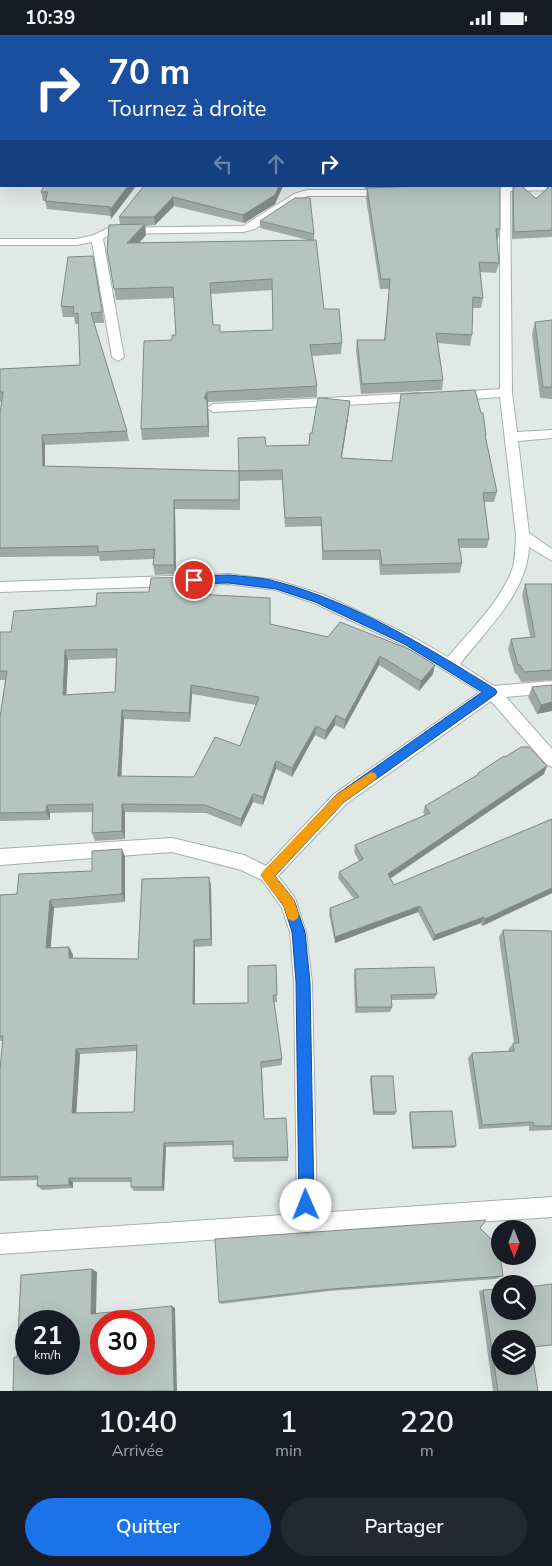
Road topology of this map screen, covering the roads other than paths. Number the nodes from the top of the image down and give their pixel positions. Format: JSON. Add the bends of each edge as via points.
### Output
{"nodes":[{"id":1,"x":505,"y":187,"type":"edge"},
{"id":2,"x":552,"y":187,"type":"edge"},
{"id":3,"x":368,"y":190,"type":"edge"},
{"id":4,"x":466,"y":190,"type":"edge"},
{"id":5,"x":398,"y":192,"type":"edge"},
{"id":6,"x":97,"y":239,"type":"junction"},
{"id":7,"x":0,"y":242,"type":"edge"},
{"id":8,"x":118,"y":357,"type":"dead end"},
{"id":9,"x":506,"y":393,"type":"junction"},
{"id":10,"x":447,"y":396,"type":"edge"},
{"id":11,"x":428,"y":397,"type":"edge"},
{"id":12,"x":214,"y":407,"type":"dead end"},
{"id":13,"x":552,"y":434,"type":"edge"},
{"id":14,"x":510,"y":437,"type":"junction"},
{"id":15,"x":523,"y":535,"type":"junction"},
{"id":16,"x":552,"y":556,"type":"edge"},
{"id":17,"x":0,"y":587,"type":"edge"},
{"id":18,"x":450,"y":665,"type":"junction"},
{"id":19,"x":552,"y":687,"type":"edge"},
{"id":20,"x":492,"y":692,"type":"junction"},
{"id":21,"x":552,"y":760,"type":"edge"},
{"id":22,"x":0,"y":857,"type":"edge"},
{"id":23,"x":268,"y":875,"type":"junction"},
{"id":24,"x":552,"y":1207,"type":"edge"},
{"id":25,"x":306,"y":1223,"type":"junction"},
{"id":26,"x":0,"y":1244,"type":"edge"}],
"edges":[{"from":1,"to":2,"type":"street"},
{"from":1,"to":4,"type":"street"},
{"from":1,"to":9,"type":"street"},
{"from":3,"to":5,"type":"street"},
{"from":3,"to":6,"type":"street","via":[[307,193],[243,229],[111,227]]},
{"from":6,"to":7,"type":"street"},
{"from":6,"to":8,"type":"street"},
{"from":9,"to":10,"type":"street"},
{"from":9,"to":14,"type":"street"},
{"from":11,"to":12,"type":"street"},
{"from":13,"to":14,"type":"street"},
{"from":14,"to":15,"type":"street"},
{"from":15,"to":16,"type":"street"},
{"from":15,"to":18,"type":"street","via":[[520,568],[512,586]]},
{"from":17,"to":18,"type":"street","via":[[229,579],[276,585],[319,599],[408,641]]},
{"from":18,"to":20,"type":"street"},
{"from":19,"to":20,"type":"street"},
{"from":20,"to":21,"type":"street"},
{"from":20,"to":23,"type":"street","via":[[340,799]]},
{"from":22,"to":23,"type":"street","via":[[172,845],[244,863]]},
{"from":23,"to":25,"type":"street","via":[[289,904],[298,932],[303,982]]},
{"from":24,"to":25,"type":"street"},
{"from":25,"to":26,"type":"street"}]}
